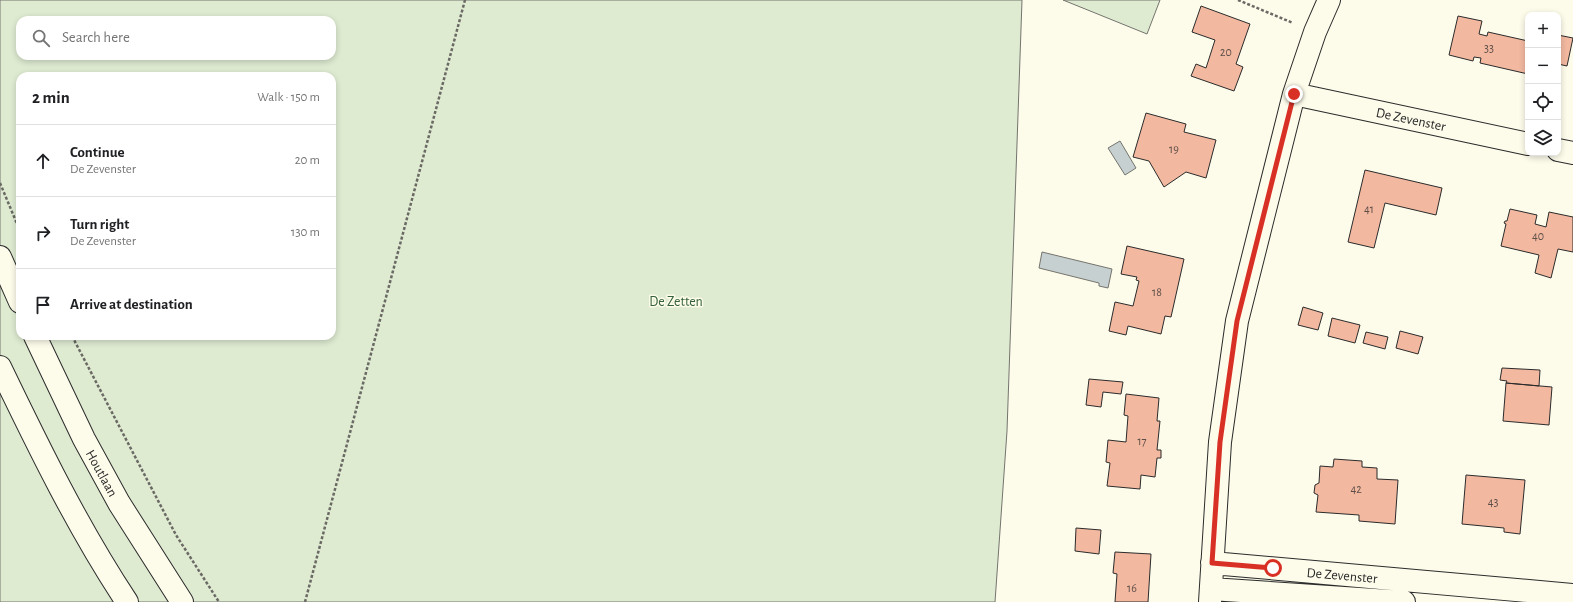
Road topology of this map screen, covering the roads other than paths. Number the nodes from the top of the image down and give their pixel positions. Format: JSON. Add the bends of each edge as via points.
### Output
{"nodes":[{"id":1,"x":1329,"y":0,"type":"edge"},
{"id":2,"x":1294,"y":94,"type":"junction"},
{"id":3,"x":1525,"y":143,"type":"edge"},
{"id":4,"x":1561,"y":151,"type":"edge"},
{"id":5,"x":1573,"y":153,"type":"edge"},
{"id":6,"x":0,"y":257,"type":"edge"},
{"id":7,"x":16,"y":293,"type":"edge"},
{"id":8,"x":37,"y":340,"type":"edge"},
{"id":9,"x":0,"y":367,"type":"edge"},
{"id":10,"x":1212,"y":563,"type":"junction"},
{"id":11,"x":1471,"y":594,"type":"edge"},
{"id":12,"x":1573,"y":595,"type":"edge"},
{"id":13,"x":1210,"y":596,"type":"edge"},
{"id":14,"x":127,"y":602,"type":"edge"},
{"id":15,"x":182,"y":602,"type":"edge"},
{"id":16,"x":1404,"y":602,"type":"edge"}],
"edges":[{"from":1,"to":2,"type":"street","name":"De Zevenster"},
{"from":2,"to":3,"type":"street","name":"De Zevenster"},
{"from":2,"to":10,"type":"street","name":"De Zevenster","via":[[1237,321],[1220,442]]},
{"from":4,"to":5,"type":"street"},
{"from":6,"to":7,"type":"street"},
{"from":8,"to":15,"type":"street","name":"Houtlaan","via":[[84,439],[119,503]]},
{"from":9,"to":14,"type":"street","via":[[75,516]]},
{"from":10,"to":11,"type":"street","name":"De Zevenster"},
{"from":10,"to":13,"type":"street","name":"De Zevenster"},
{"from":11,"to":12,"type":"street","name":"De Zevenster"},
{"from":13,"to":16,"type":"street","name":"De Zevenster"}]}
